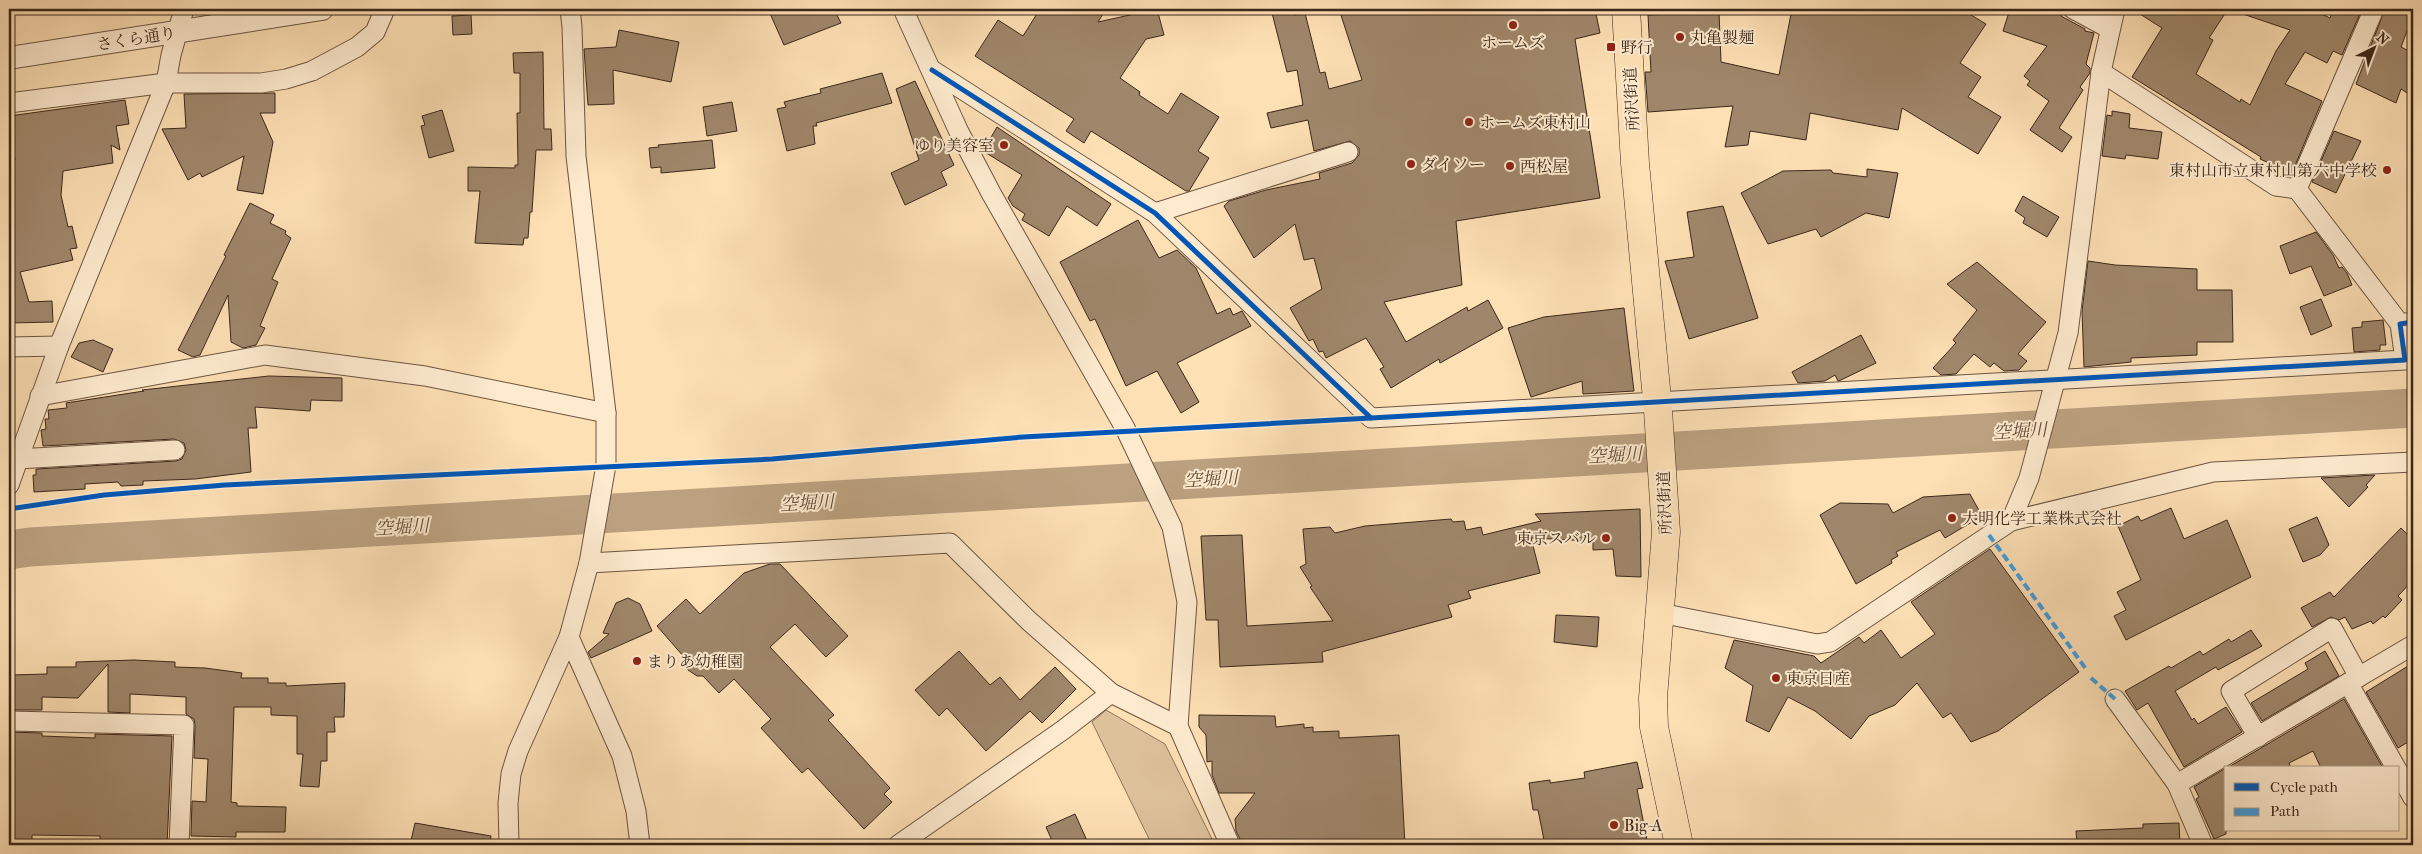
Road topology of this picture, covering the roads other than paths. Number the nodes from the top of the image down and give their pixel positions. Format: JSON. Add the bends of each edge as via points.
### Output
{"nodes":[{"id":1,"x":184,"y":9,"type":"edge"},
{"id":2,"x":322,"y":9,"type":"edge"},
{"id":3,"x":385,"y":9,"type":"edge"},
{"id":4,"x":570,"y":9,"type":"edge"},
{"id":5,"x":904,"y":9,"type":"edge"},
{"id":6,"x":1626,"y":9,"type":"edge"},
{"id":7,"x":2072,"y":9,"type":"edge"},
{"id":8,"x":2115,"y":9,"type":"edge"},
{"id":9,"x":2374,"y":9,"type":"edge"},
{"id":10,"x":2110,"y":29,"type":"junction"},
{"id":11,"x":179,"y":31,"type":"junction"},
{"id":12,"x":9,"y":58,"type":"edge"},
{"id":13,"x":932,"y":70,"type":"junction"},
{"id":14,"x":2100,"y":72,"type":"junction"},
{"id":15,"x":166,"y":83,"type":"junction"},
{"id":16,"x":9,"y":103,"type":"edge"},
{"id":17,"x":1348,"y":152,"type":"dead end"},
{"id":18,"x":2298,"y":189,"type":"junction"},
{"id":19,"x":1155,"y":213,"type":"junction"},
{"id":20,"x":2407,"y":323,"type":"edge"},
{"id":21,"x":59,"y":346,"type":"junction"},
{"id":22,"x":9,"y":347,"type":"edge"},
{"id":23,"x":2057,"y":379,"type":"junction"},
{"id":24,"x":40,"y":396,"type":"junction"},
{"id":25,"x":1657,"y":405,"type":"junction"},
{"id":26,"x":606,"y":413,"type":"junction"},
{"id":27,"x":175,"y":450,"type":"dead end"},
{"id":28,"x":17,"y":459,"type":"junction"},
{"id":29,"x":2413,"y":462,"type":"edge"},
{"id":30,"x":9,"y":481,"type":"edge"},
{"id":31,"x":2011,"y":521,"type":"junction"},
{"id":32,"x":590,"y":560,"type":"junction"},
{"id":33,"x":1660,"y":613,"type":"junction"},
{"id":34,"x":569,"y":637,"type":"junction"},
{"id":35,"x":2413,"y":645,"type":"edge"},
{"id":36,"x":2354,"y":680,"type":"junction"},
{"id":37,"x":1111,"y":693,"type":"junction"},
{"id":38,"x":2115,"y":699,"type":"dead end"},
{"id":39,"x":9,"y":721,"type":"edge"},
{"id":40,"x":1178,"y":726,"type":"junction"},
{"id":41,"x":2258,"y":737,"type":"junction"},
{"id":42,"x":2395,"y":766,"type":"edge"},
{"id":43,"x":2400,"y":775,"type":"edge"},
{"id":44,"x":2177,"y":784,"type":"junction"},
{"id":45,"x":2413,"y":798,"type":"edge"},
{"id":46,"x":179,"y":845,"type":"edge"},
{"id":47,"x":509,"y":845,"type":"edge"},
{"id":48,"x":640,"y":845,"type":"edge"},
{"id":49,"x":898,"y":845,"type":"edge"},
{"id":50,"x":1230,"y":845,"type":"edge"},
{"id":51,"x":1679,"y":845,"type":"edge"},
{"id":52,"x":2203,"y":845,"type":"edge"}],
"edges":[{"from":1,"to":11,"type":"street"},
{"from":2,"to":11,"type":"street","name":"さくら通り"},
{"from":3,"to":15,"type":"street","via":[[375,32],[344,55],[312,71],[261,83]]},
{"from":4,"to":26,"type":"street","via":[[576,156]]},
{"from":5,"to":13,"type":"street"},
{"from":6,"to":25,"type":"main road","name":"所沢街道","via":[[1635,163]]},
{"from":7,"to":10,"type":"street"},
{"from":8,"to":10,"type":"street"},
{"from":9,"to":18,"type":"street"},
{"from":10,"to":14,"type":"street"},
{"from":11,"to":12,"type":"street","name":"さくら通り"},
{"from":11,"to":15,"type":"street","via":[[170,55]]},
{"from":13,"to":19,"type":"street"},
{"from":13,"to":40,"type":"street","via":[[991,193],[1125,428],[1172,526],[1187,602]]},
{"from":14,"to":18,"type":"street","via":[[2276,186]]},
{"from":14,"to":23,"type":"street","via":[[2068,333]]},
{"from":15,"to":16,"type":"street"},
{"from":15,"to":21,"type":"street"},
{"from":17,"to":19,"type":"street"},
{"from":18,"to":20,"type":"street"},
{"from":19,"to":25,"type":"street","via":[[1372,418]]},
{"from":20,"to":23,"type":"street","via":[[2405,360]]},
{"from":21,"to":22,"type":"street"},
{"from":21,"to":24,"type":"street"},
{"from":23,"to":25,"type":"street"},
{"from":23,"to":31,"type":"street","via":[[2031,470]]},
{"from":24,"to":26,"type":"street","via":[[265,355],[424,376]]},
{"from":24,"to":28,"type":"street"},
{"from":25,"to":33,"type":"main road","name":"所沢街道","via":[[1666,532]]},
{"from":26,"to":32,"type":"street","via":[[606,466]]},
{"from":27,"to":28,"type":"street"},
{"from":28,"to":30,"type":"street"},
{"from":29,"to":31,"type":"street","via":[[2213,472]]},
{"from":31,"to":33,"type":"street","via":[[1830,642],[1817,644]]},
{"from":32,"to":34,"type":"street"},
{"from":32,"to":37,"type":"street","via":[[950,543],[1029,621]]},
{"from":33,"to":51,"type":"main road","name":"所沢街道","via":[[1653,698],[1654,727]]},
{"from":34,"to":47,"type":"street","via":[[510,774]]},
{"from":34,"to":48,"type":"street","via":[[622,756],[636,811]]},
{"from":35,"to":36,"type":"street"},
{"from":36,"to":41,"type":"street"},
{"from":36,"to":41,"type":"street","via":[[2332,628],[2231,691]]},
{"from":36,"to":42,"type":"street"},
{"from":37,"to":40,"type":"street"},
{"from":37,"to":49,"type":"street","via":[[1064,730]]},
{"from":38,"to":44,"type":"street"},
{"from":39,"to":46,"type":"street","via":[[184,725]]},
{"from":40,"to":50,"type":"street"},
{"from":41,"to":44,"type":"street"},
{"from":43,"to":45,"type":"street"},
{"from":44,"to":52,"type":"street"}]}
